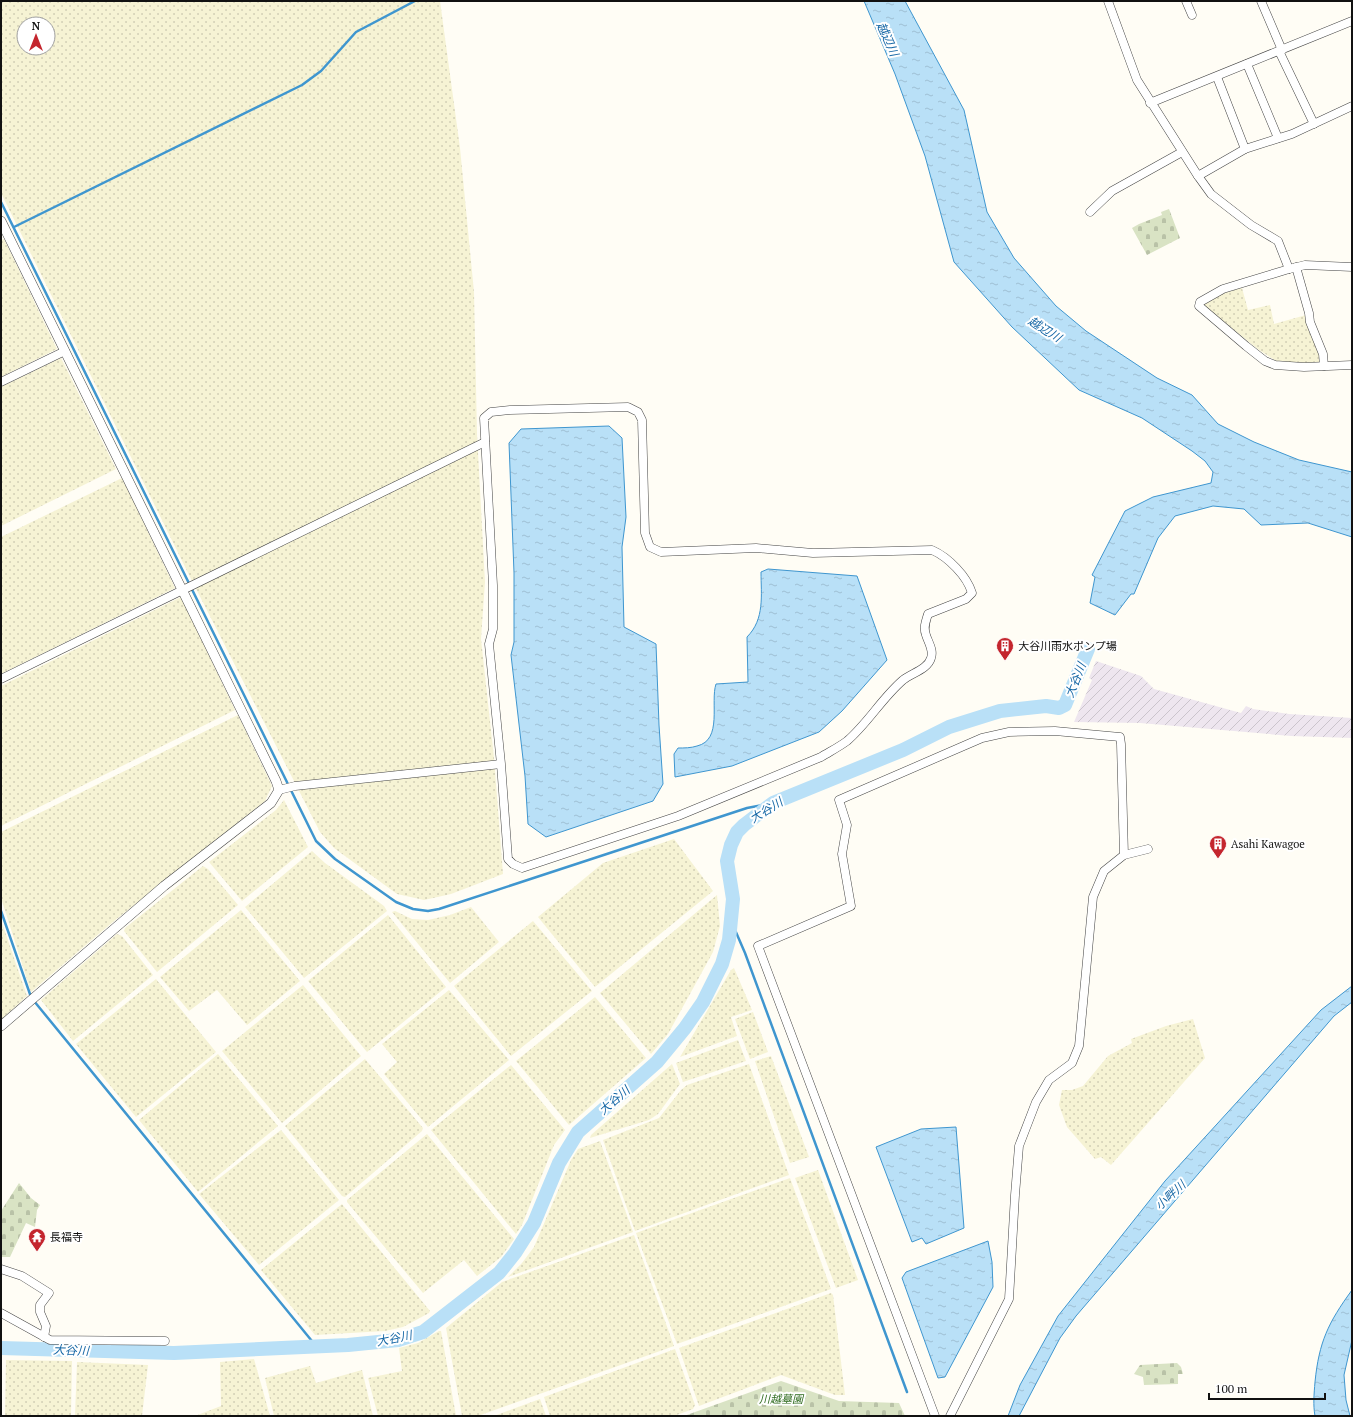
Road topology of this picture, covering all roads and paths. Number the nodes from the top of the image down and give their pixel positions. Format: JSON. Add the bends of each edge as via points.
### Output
{"nodes":[{"id":1,"x":1108,"y":1,"type":"edge"},
{"id":2,"x":1186,"y":1,"type":"edge"},
{"id":3,"x":1261,"y":1,"type":"edge"},
{"id":4,"x":1192,"y":15,"type":"dead end"},
{"id":5,"x":1352,"y":21,"type":"edge"},
{"id":6,"x":1280,"y":50,"type":"junction"},
{"id":7,"x":1247,"y":64,"type":"junction"},
{"id":8,"x":1217,"y":77,"type":"junction"},
{"id":9,"x":1150,"y":103,"type":"junction"},
{"id":10,"x":1352,"y":106,"type":"edge"},
{"id":11,"x":1314,"y":124,"type":"junction"},
{"id":12,"x":1278,"y":138,"type":"junction"},
{"id":13,"x":1246,"y":149,"type":"junction"},
{"id":14,"x":1182,"y":152,"type":"junction"},
{"id":15,"x":1198,"y":176,"type":"junction"},
{"id":16,"x":1090,"y":212,"type":"dead end"},
{"id":17,"x":1,"y":221,"type":"edge"},
{"id":18,"x":1352,"y":267,"type":"edge"},
{"id":19,"x":1292,"y":268,"type":"junction"},
{"id":20,"x":65,"y":350,"type":"junction"},
{"id":21,"x":1352,"y":365,"type":"edge"},
{"id":22,"x":1324,"y":366,"type":"junction"},
{"id":23,"x":1,"y":382,"type":"edge"},
{"id":24,"x":485,"y":442,"type":"junction"},
{"id":25,"x":183,"y":591,"type":"junction"},
{"id":26,"x":1,"y":679,"type":"edge"},
{"id":27,"x":501,"y":764,"type":"junction"},
{"id":28,"x":279,"y":790,"type":"junction"},
{"id":29,"x":1148,"y":848,"type":"dead end"},
{"id":30,"x":1124,"y":855,"type":"junction"},
{"id":31,"x":1,"y":1026,"type":"edge"},
{"id":32,"x":1,"y":1269,"type":"edge"},
{"id":33,"x":1,"y":1313,"type":"edge"},
{"id":34,"x":44,"y":1337,"type":"junction"},
{"id":35,"x":165,"y":1342,"type":"dead end"},
{"id":36,"x":935,"y":1416,"type":"edge"},
{"id":37,"x":950,"y":1416,"type":"edge"}],
"edges":[{"from":1,"to":9,"type":"street","via":[[1137,80]]},
{"from":2,"to":4,"type":"street"},
{"from":3,"to":6,"type":"street"},
{"from":5,"to":6,"type":"street"},
{"from":6,"to":7,"type":"street"},
{"from":6,"to":11,"type":"street"},
{"from":7,"to":8,"type":"street"},
{"from":7,"to":12,"type":"street"},
{"from":8,"to":9,"type":"street"},
{"from":8,"to":13,"type":"street"},
{"from":9,"to":14,"type":"street"},
{"from":10,"to":11,"type":"street"},
{"from":11,"to":12,"type":"street"},
{"from":12,"to":13,"type":"street"},
{"from":13,"to":15,"type":"street"},
{"from":14,"to":15,"type":"street"},
{"from":14,"to":16,"type":"street","via":[[1112,191]]},
{"from":15,"to":19,"type":"street","via":[[1211,194],[1251,225],[1278,240]]},
{"from":17,"to":20,"type":"street"},
{"from":18,"to":19,"type":"street","via":[[1314,265]]},
{"from":19,"to":22,"type":"street","via":[[1323,354]]},
{"from":19,"to":22,"type":"street","via":[[1223,289],[1203,299],[1199,306],[1265,361],[1275,365]]},
{"from":20,"to":23,"type":"street"},
{"from":20,"to":25,"type":"street"},
{"from":21,"to":22,"type":"street"},
{"from":24,"to":25,"type":"street"},
{"from":24,"to":27,"type":"street","via":[[493,585],[493,629],[489,644]]},
{"from":24,"to":27,"type":"street","via":[[484,418],[491,412],[628,407],[638,412],[642,420],[645,533],[650,547],[655,550],[661,552],[756,548],[813,553],[932,550],[951,564],[963,577],[972,593],[966,599],[928,614],[925,634],[932,658],[926,666],[895,687],[847,741],[821,757],[678,816],[522,868],[508,859]]},
{"from":25,"to":26,"type":"street"},
{"from":25,"to":28,"type":"street"},
{"from":27,"to":28,"type":"street","via":[[295,786]]},
{"from":28,"to":31,"type":"street","via":[[270,803],[164,886]]},
{"from":29,"to":30,"type":"street"},
{"from":30,"to":36,"type":"street","via":[[1120,737],[1055,731],[1009,732],[982,738],[839,800],[847,825],[842,854],[851,906],[758,946]]},
{"from":30,"to":37,"type":"street","via":[[1104,871],[1093,897],[1079,1046],[1072,1063],[1048,1080],[1036,1102],[1019,1146],[1009,1299]]},
{"from":32,"to":34,"type":"street","via":[[22,1276],[49,1293],[40,1305],[46,1326]]},
{"from":33,"to":34,"type":"street"},
{"from":34,"to":35,"type":"street","via":[[50,1340]]}]}
